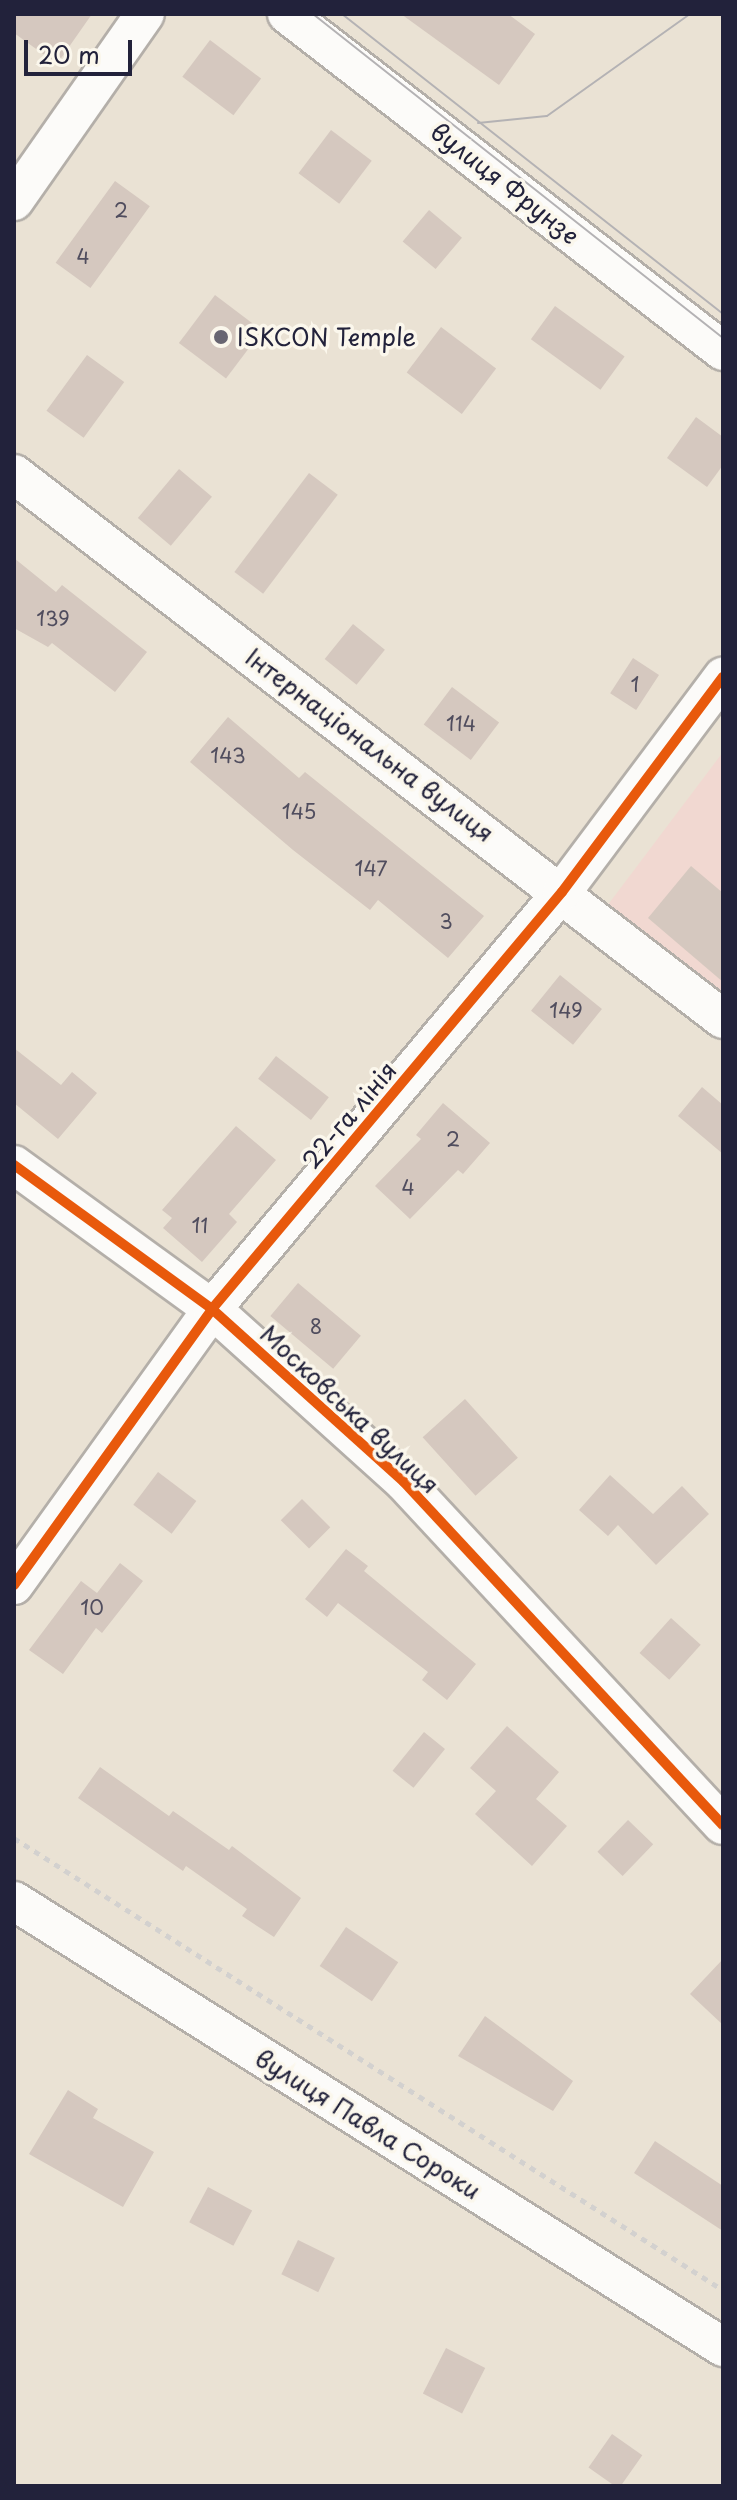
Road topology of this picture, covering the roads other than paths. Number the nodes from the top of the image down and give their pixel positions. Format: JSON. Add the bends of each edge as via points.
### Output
{"nodes":[{"id":1,"x":145,"y":14,"type":"edge"},
{"id":2,"x":287,"y":14,"type":"edge"},
{"id":3,"x":14,"y":201,"type":"edge"},
{"id":4,"x":723,"y":351,"type":"edge"},
{"id":5,"x":14,"y":474,"type":"edge"},
{"id":6,"x":723,"y":677,"type":"edge"},
{"id":7,"x":562,"y":892,"type":"junction"},
{"id":8,"x":723,"y":1019,"type":"edge"},
{"id":9,"x":14,"y":1165,"type":"edge"},
{"id":10,"x":212,"y":1309,"type":"junction"},
{"id":11,"x":21,"y":1561,"type":"edge"},
{"id":12,"x":723,"y":1825,"type":"edge"},
{"id":13,"x":14,"y":1901,"type":"edge"},
{"id":14,"x":723,"y":2347,"type":"edge"}],
"edges":[{"from":1,"to":3,"type":"street"},
{"from":2,"to":4,"type":"street","name":"вулиця Фрунзе"},
{"from":5,"to":7,"type":"street","name":"Інтернаціональна вулиця"},
{"from":6,"to":7,"type":"street","name":"22-га лінія"},
{"from":7,"to":8,"type":"street","name":"Інтернаціональна вулиця"},
{"from":7,"to":10,"type":"street","name":"22-га лінія"},
{"from":9,"to":10,"type":"street","name":"Московська вулиця"},
{"from":10,"to":11,"type":"street","name":"22-га лінія"},
{"from":10,"to":12,"type":"street","name":"Московська вулиця","via":[[404,1482]]},
{"from":13,"to":14,"type":"street","name":"вулиця Павла Сороки"}]}
